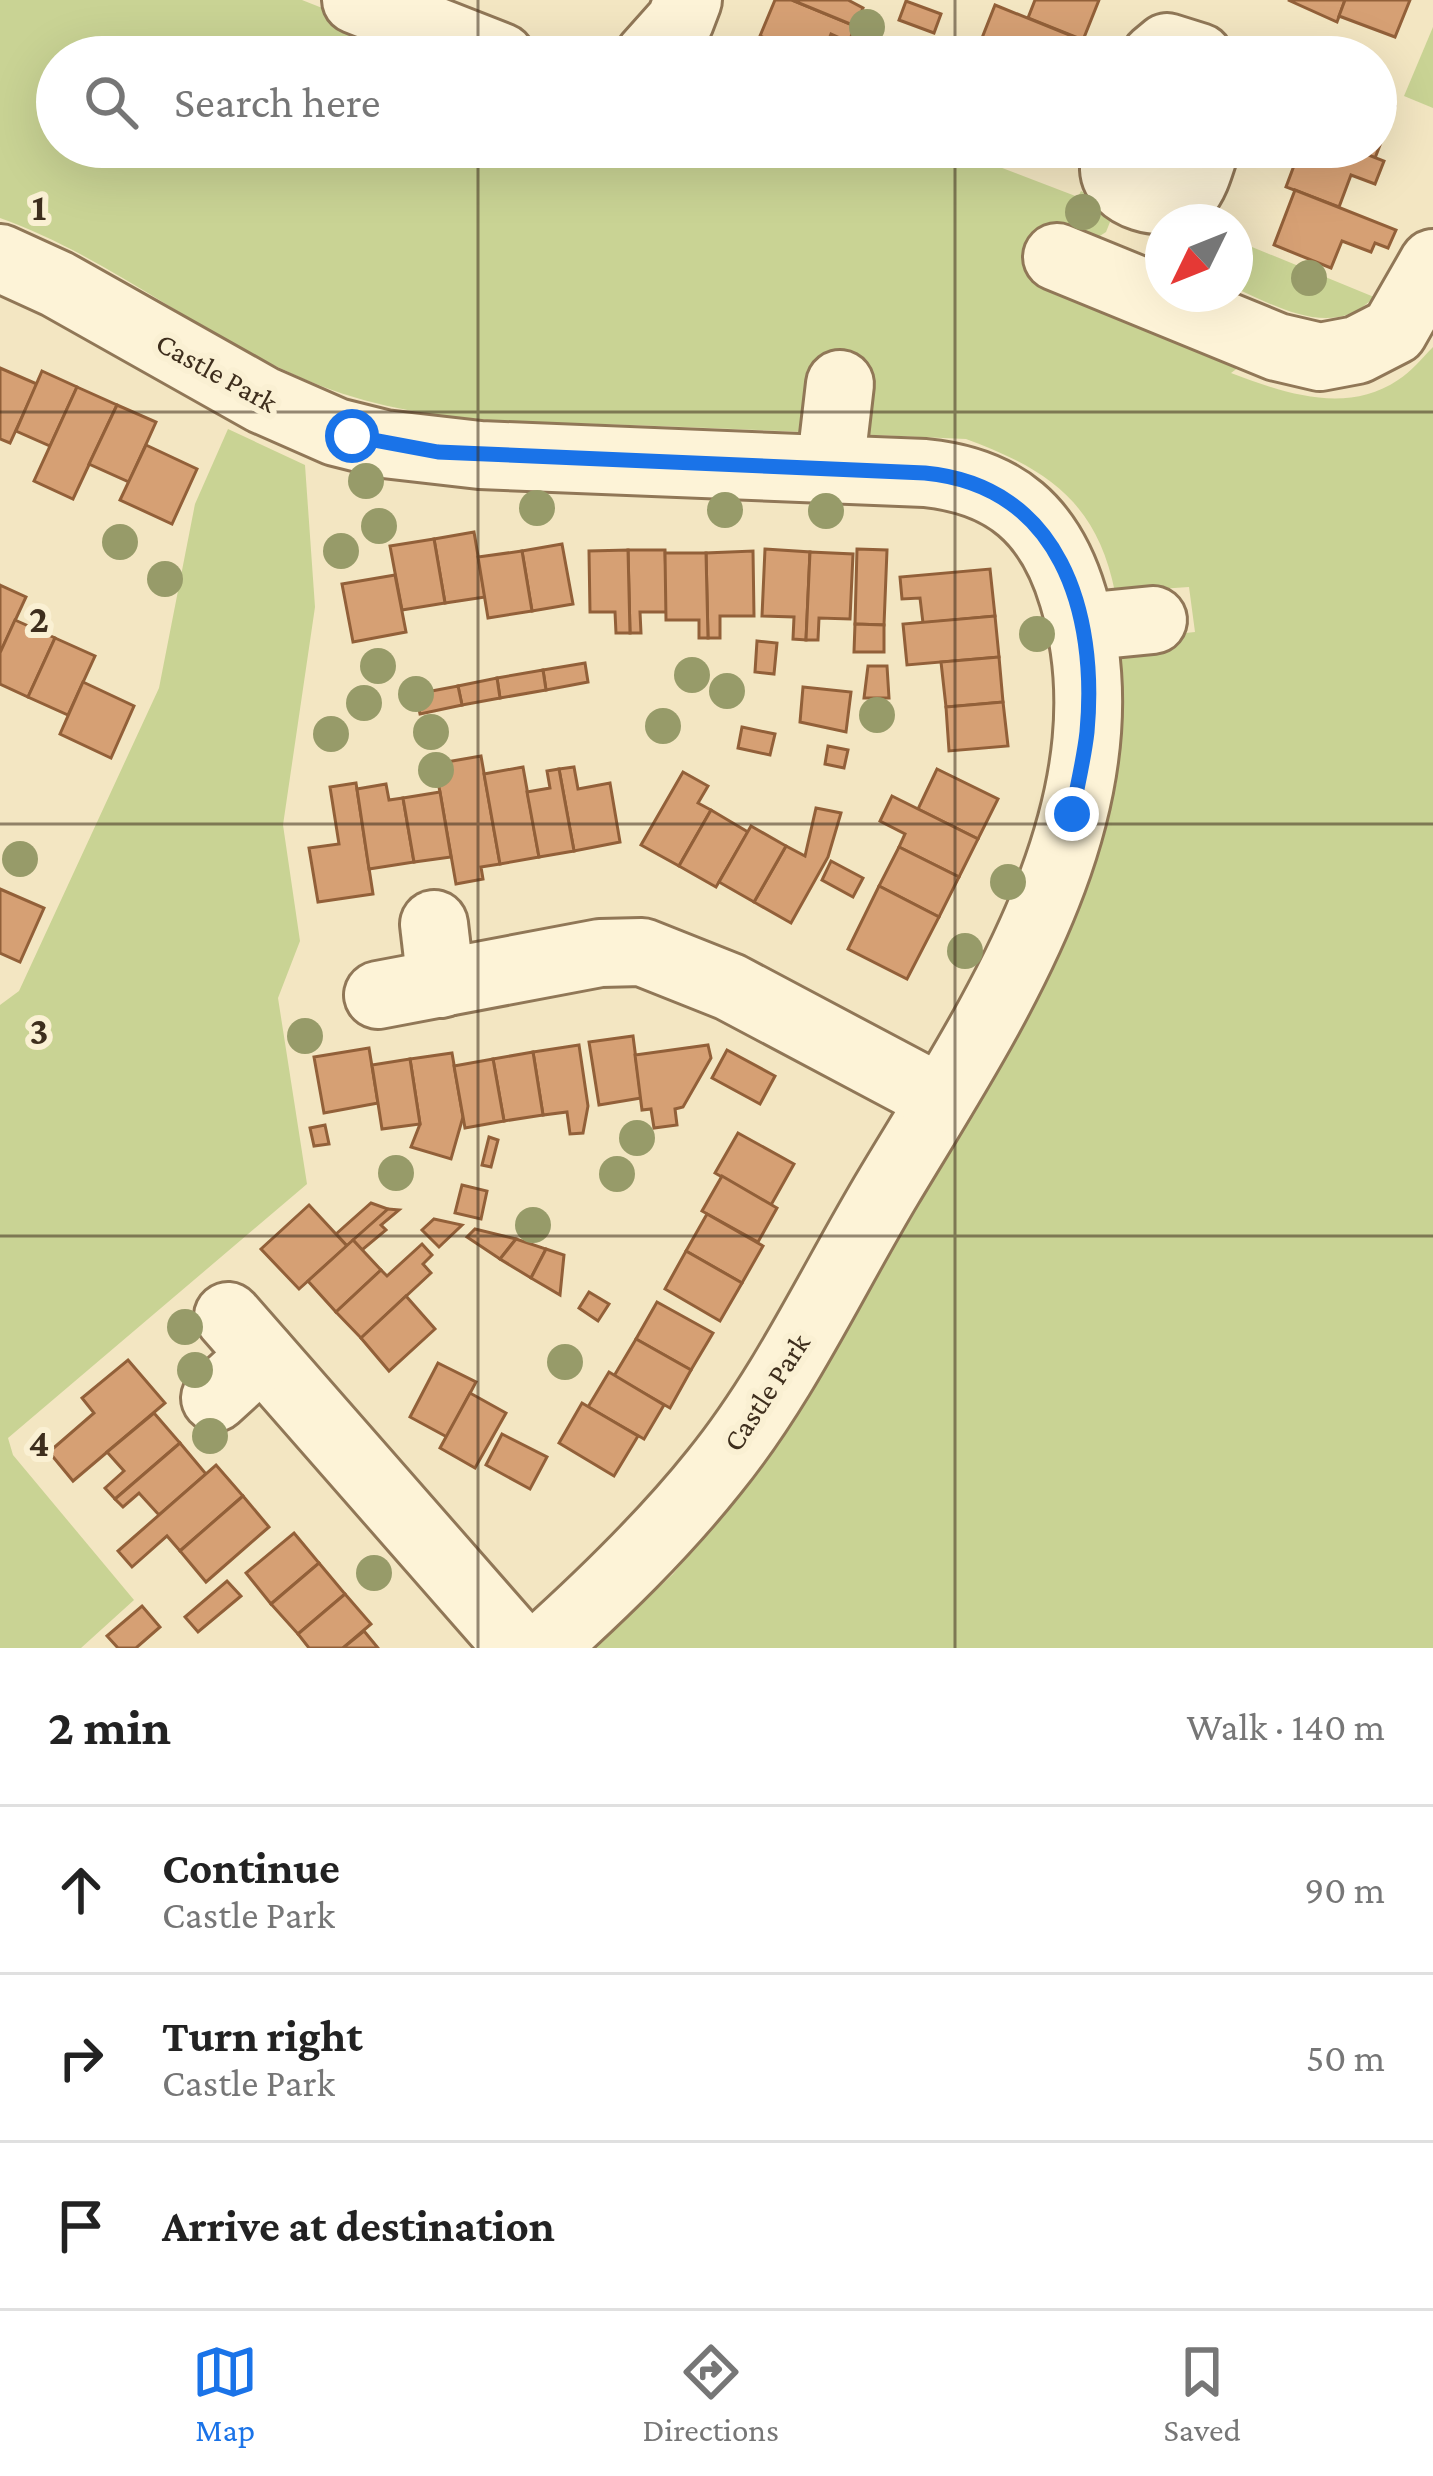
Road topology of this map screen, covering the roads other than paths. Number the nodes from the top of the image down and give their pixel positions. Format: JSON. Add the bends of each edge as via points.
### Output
{"nodes":[{"id":1,"x":356,"y":0,"type":"edge"},
{"id":2,"x":688,"y":0,"type":"edge"},
{"id":3,"x":448,"y":36,"type":"edge"},
{"id":4,"x":667,"y":36,"type":"edge"},
{"id":5,"x":1198,"y":168,"type":"edge"},
{"id":6,"x":1131,"y":172,"type":"edge"},
{"id":7,"x":0,"y":258,"type":"edge"},
{"id":8,"x":1433,"y":263,"type":"edge"},
{"id":9,"x":840,"y":384,"type":"dead end"},
{"id":10,"x":830,"y":470,"type":"junction"},
{"id":11,"x":1153,"y":620,"type":"dead end"},
{"id":12,"x":1082,"y":627,"type":"junction"},
{"id":13,"x":378,"y":995,"type":"dead end"},
{"id":14,"x":941,"y":1100,"type":"junction"},
{"id":15,"x":215,"y":1398,"type":"dead end"},
{"id":16,"x":518,"y":1648,"type":"edge"},
{"id":17,"x":543,"y":1648,"type":"edge"}],
"edges":[{"from":1,"to":3,"type":"street"},
{"from":2,"to":4,"type":"street"},
{"from":5,"to":6,"type":"street","via":[[1181,197],[1159,200]]},
{"from":6,"to":8,"type":"street","via":[[1083,268],[1276,347],[1320,357],[1394,332]]},
{"from":7,"to":10,"type":"street","name":"Castle Park","via":[[263,400],[384,444]]},
{"from":9,"to":10,"type":"street"},
{"from":10,"to":12,"type":"street","name":"Castle Park","via":[[940,474],[997,491],[1050,538]]},
{"from":11,"to":12,"type":"street"},
{"from":12,"to":14,"type":"street","name":"Castle Park","via":[[1087,732],[1046,902]]},
{"from":13,"to":14,"type":"street","via":[[438,954],[642,952],[715,980]]},
{"from":14,"to":17,"type":"street","name":"Castle Park","via":[[717,1470]]},
{"from":15,"to":16,"type":"street","via":[[245,1336]]}]}
